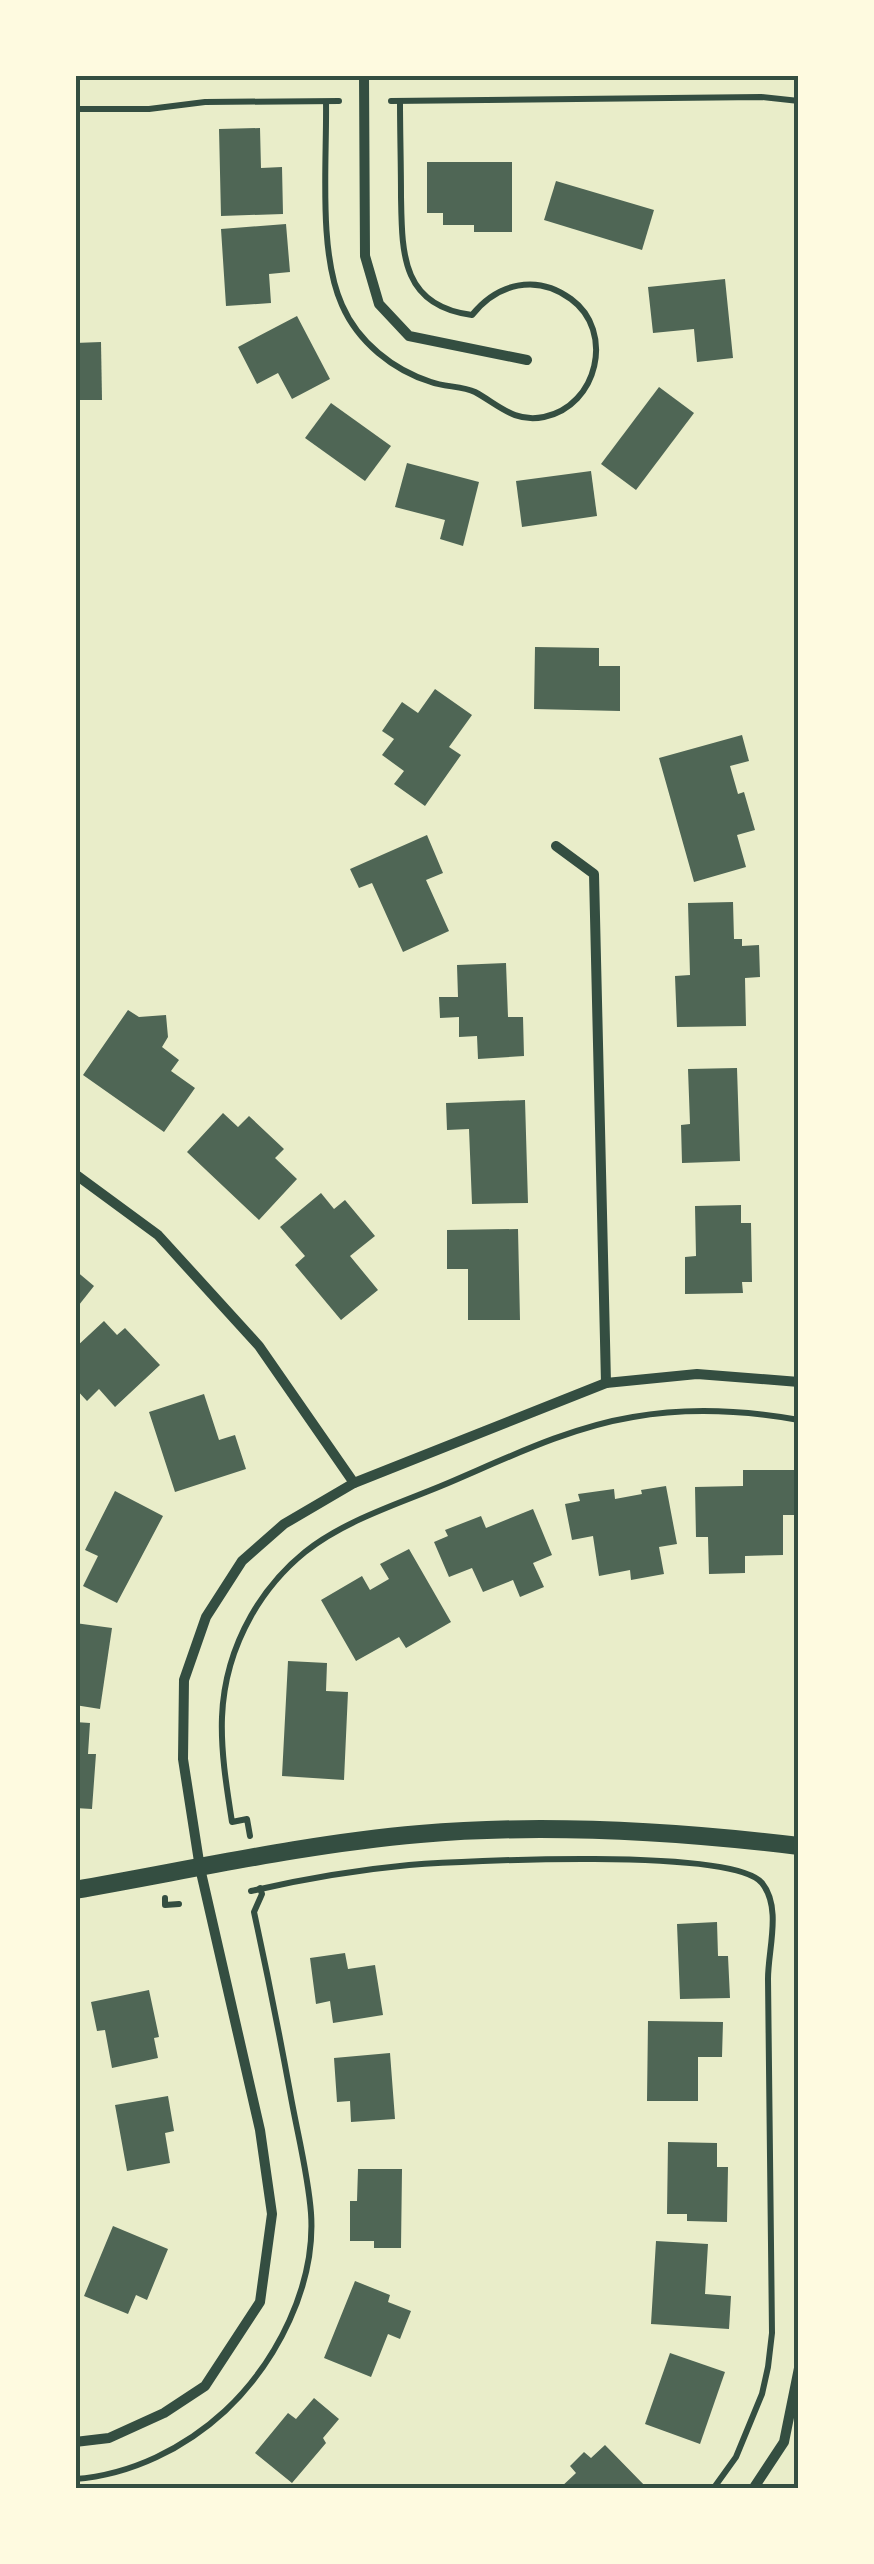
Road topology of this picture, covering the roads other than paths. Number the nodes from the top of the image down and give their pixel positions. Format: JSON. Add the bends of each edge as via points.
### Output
{"nodes":[{"id":1,"x":364,"y":75,"type":"edge"},
{"id":2,"x":527,"y":360,"type":"dead end"},
{"id":3,"x":556,"y":846,"type":"dead end"},
{"id":4,"x":75,"y":1174,"type":"edge"},
{"id":5,"x":799,"y":1382,"type":"edge"},
{"id":6,"x":606,"y":1383,"type":"junction"},
{"id":7,"x":354,"y":1482,"type":"junction"},
{"id":8,"x":799,"y":1846,"type":"edge"},
{"id":9,"x":200,"y":1868,"type":"junction"},
{"id":10,"x":75,"y":1890,"type":"edge"},
{"id":11,"x":799,"y":2368,"type":"edge"},
{"id":12,"x":75,"y":2442,"type":"edge"},
{"id":13,"x":753,"y":2489,"type":"edge"}],
"edges":[{"from":1,"to":2,"type":"street","via":[[365,256],[380,304],[409,336]]},
{"from":3,"to":6,"type":"street","via":[[594,874]]},
{"from":4,"to":7,"type":"street","via":[[158,1235],[259,1346]]},
{"from":5,"to":6,"type":"street","via":[[697,1374]]},
{"from":6,"to":7,"type":"street"},
{"from":7,"to":9,"type":"street","via":[[284,1524],[242,1560],[206,1617],[184,1680],[183,1759]]},
{"from":8,"to":9,"type":"street","via":[[576,1830],[423,1834]]},
{"from":9,"to":10,"type":"street"},
{"from":9,"to":12,"type":"street","via":[[270,2197],[260,2302],[205,2386],[108,2438]]},
{"from":11,"to":13,"type":"street","via":[[784,2442]]}]}
